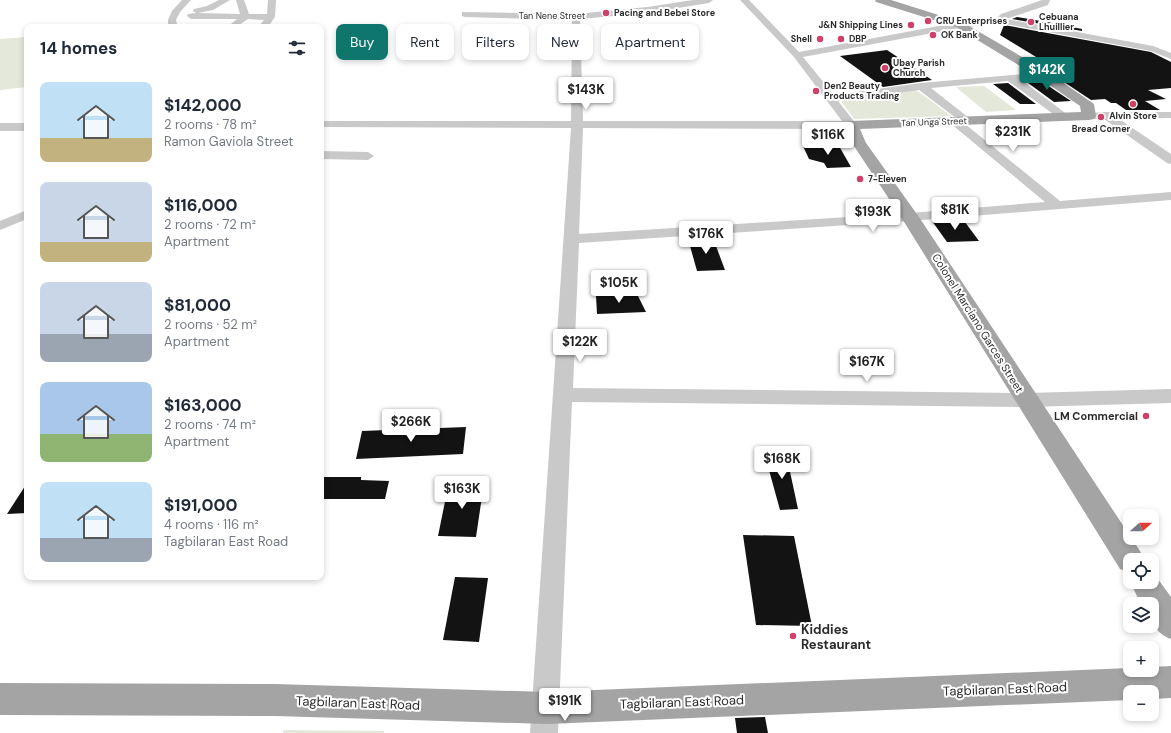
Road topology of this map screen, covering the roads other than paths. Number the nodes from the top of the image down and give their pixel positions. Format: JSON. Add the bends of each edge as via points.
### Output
{"nodes":[{"id":1,"x":187,"y":0,"type":"edge"},
{"id":2,"x":226,"y":0,"type":"edge"},
{"id":3,"x":240,"y":0,"type":"edge"},
{"id":4,"x":272,"y":0,"type":"edge"},
{"id":5,"x":709,"y":0,"type":"edge"},
{"id":6,"x":744,"y":0,"type":"edge"},
{"id":7,"x":880,"y":0,"type":"edge"},
{"id":8,"x":1046,"y":0,"type":"edge"},
{"id":9,"x":465,"y":14,"type":"dead end"},
{"id":10,"x":189,"y":16,"type":"junction"},
{"id":11,"x":226,"y":16,"type":"junction"},
{"id":12,"x":245,"y":17,"type":"junction"},
{"id":13,"x":271,"y":17,"type":"junction"},
{"id":14,"x":576,"y":18,"type":"junction"},
{"id":15,"x":1000,"y":20,"type":"junction"},
{"id":16,"x":174,"y":24,"type":"edge"},
{"id":17,"x":216,"y":24,"type":"edge"},
{"id":18,"x":236,"y":24,"type":"edge"},
{"id":19,"x":265,"y":24,"type":"edge"},
{"id":20,"x":960,"y":25,"type":"junction"},
{"id":21,"x":797,"y":55,"type":"junction"},
{"id":22,"x":1170,"y":56,"type":"edge"},
{"id":23,"x":1042,"y":74,"type":"junction"},
{"id":24,"x":1011,"y":78,"type":"junction"},
{"id":25,"x":921,"y":86,"type":"junction"},
{"id":26,"x":832,"y":99,"type":"junction"},
{"id":27,"x":1106,"y":115,"type":"junction"},
{"id":28,"x":1171,"y":115,"type":"edge"},
{"id":29,"x":1089,"y":116,"type":"junction"},
{"id":30,"x":1064,"y":117,"type":"junction"},
{"id":31,"x":961,"y":121,"type":"junction"},
{"id":32,"x":577,"y":123,"type":"junction"},
{"id":33,"x":324,"y":124,"type":"edge"},
{"id":34,"x":851,"y":125,"type":"junction"},
{"id":35,"x":0,"y":127,"type":"edge"},
{"id":36,"x":24,"y":127,"type":"edge"},
{"id":37,"x":324,"y":155,"type":"edge"},
{"id":38,"x":368,"y":156,"type":"dead end"},
{"id":39,"x":1171,"y":160,"type":"edge"},
{"id":40,"x":1171,"y":196,"type":"edge"},
{"id":41,"x":1056,"y":204,"type":"junction"},
{"id":42,"x":24,"y":215,"type":"edge"},
{"id":43,"x":910,"y":217,"type":"junction"},
{"id":44,"x":0,"y":226,"type":"edge"},
{"id":45,"x":572,"y":239,"type":"junction"},
{"id":46,"x":564,"y":395,"type":"junction"},
{"id":47,"x":1171,"y":396,"type":"edge"},
{"id":48,"x":1027,"y":400,"type":"junction"},
{"id":49,"x":1125,"y":553,"type":"edge"},
{"id":50,"x":1148,"y":589,"type":"edge"},
{"id":51,"x":1171,"y":624,"type":"edge"},
{"id":52,"x":1171,"y":682,"type":"edge"},
{"id":53,"x":0,"y":699,"type":"edge"},
{"id":54,"x":545,"y":720,"type":"edge"}],
"edges":[{"from":1,"to":10,"type":"street"},
{"from":1,"to":16,"type":"street","via":[[176,11],[172,20]]},
{"from":2,"to":10,"type":"street"},
{"from":3,"to":12,"type":"street"},
{"from":4,"to":13,"type":"street"},
{"from":5,"to":14,"type":"street","name":"Tan Nene Street"},
{"from":6,"to":21,"type":"street","name":"Colonel Marciano Garces Street"},
{"from":7,"to":20,"type":"main road"},
{"from":8,"to":15,"type":"street","via":[[1045,4],[1004,16]]},
{"from":9,"to":14,"type":"street","name":"Tan Nene Street"},
{"from":10,"to":11,"type":"street"},
{"from":11,"to":12,"type":"street"},
{"from":11,"to":17,"type":"street"},
{"from":12,"to":13,"type":"street"},
{"from":12,"to":18,"type":"street"},
{"from":13,"to":19,"type":"street"},
{"from":14,"to":32,"type":"street"},
{"from":15,"to":20,"type":"street"},
{"from":15,"to":22,"type":"street","via":[[1153,49]]},
{"from":20,"to":21,"type":"street"},
{"from":20,"to":23,"type":"main road"},
{"from":21,"to":26,"type":"street","name":"Colonel Marciano Garces Street"},
{"from":23,"to":24,"type":"street"},
{"from":23,"to":29,"type":"main road","via":[[1087,104]]},
{"from":24,"to":25,"type":"street"},
{"from":24,"to":30,"type":"street"},
{"from":25,"to":26,"type":"street"},
{"from":25,"to":31,"type":"street"},
{"from":26,"to":34,"type":"street","name":"Colonel Marciano Garces Street"},
{"from":27,"to":28,"type":"street"},
{"from":27,"to":29,"type":"street"},
{"from":27,"to":39,"type":"street"},
{"from":29,"to":30,"type":"main road","name":"Tan Unga Street"},
{"from":30,"to":31,"type":"main road","name":"Tan Unga Street"},
{"from":31,"to":34,"type":"main road","name":"Tan Unga Street"},
{"from":31,"to":41,"type":"street"},
{"from":32,"to":33,"type":"street"},
{"from":32,"to":34,"type":"street"},
{"from":32,"to":45,"type":"street"},
{"from":34,"to":43,"type":"main road","name":"Colonel Marciano Garces Street","via":[[859,143]]},
{"from":35,"to":36,"type":"street"},
{"from":37,"to":38,"type":"street"},
{"from":40,"to":41,"type":"street"},
{"from":41,"to":43,"type":"street"},
{"from":42,"to":44,"type":"street"},
{"from":43,"to":45,"type":"street"},
{"from":43,"to":48,"type":"main road","name":"Colonel Marciano Garces Street"},
{"from":45,"to":46,"type":"street"},
{"from":46,"to":48,"type":"street"},
{"from":46,"to":54,"type":"street"},
{"from":47,"to":48,"type":"street"},
{"from":48,"to":49,"type":"main road","name":"Colonel Marciano Garces Street"},
{"from":50,"to":51,"type":"main road"},
{"from":52,"to":54,"type":"main road","name":"Tagbilaran East Road"},
{"from":53,"to":54,"type":"main road","name":"Tagbilaran East Road","via":[[275,700],[400,705]]}]}
